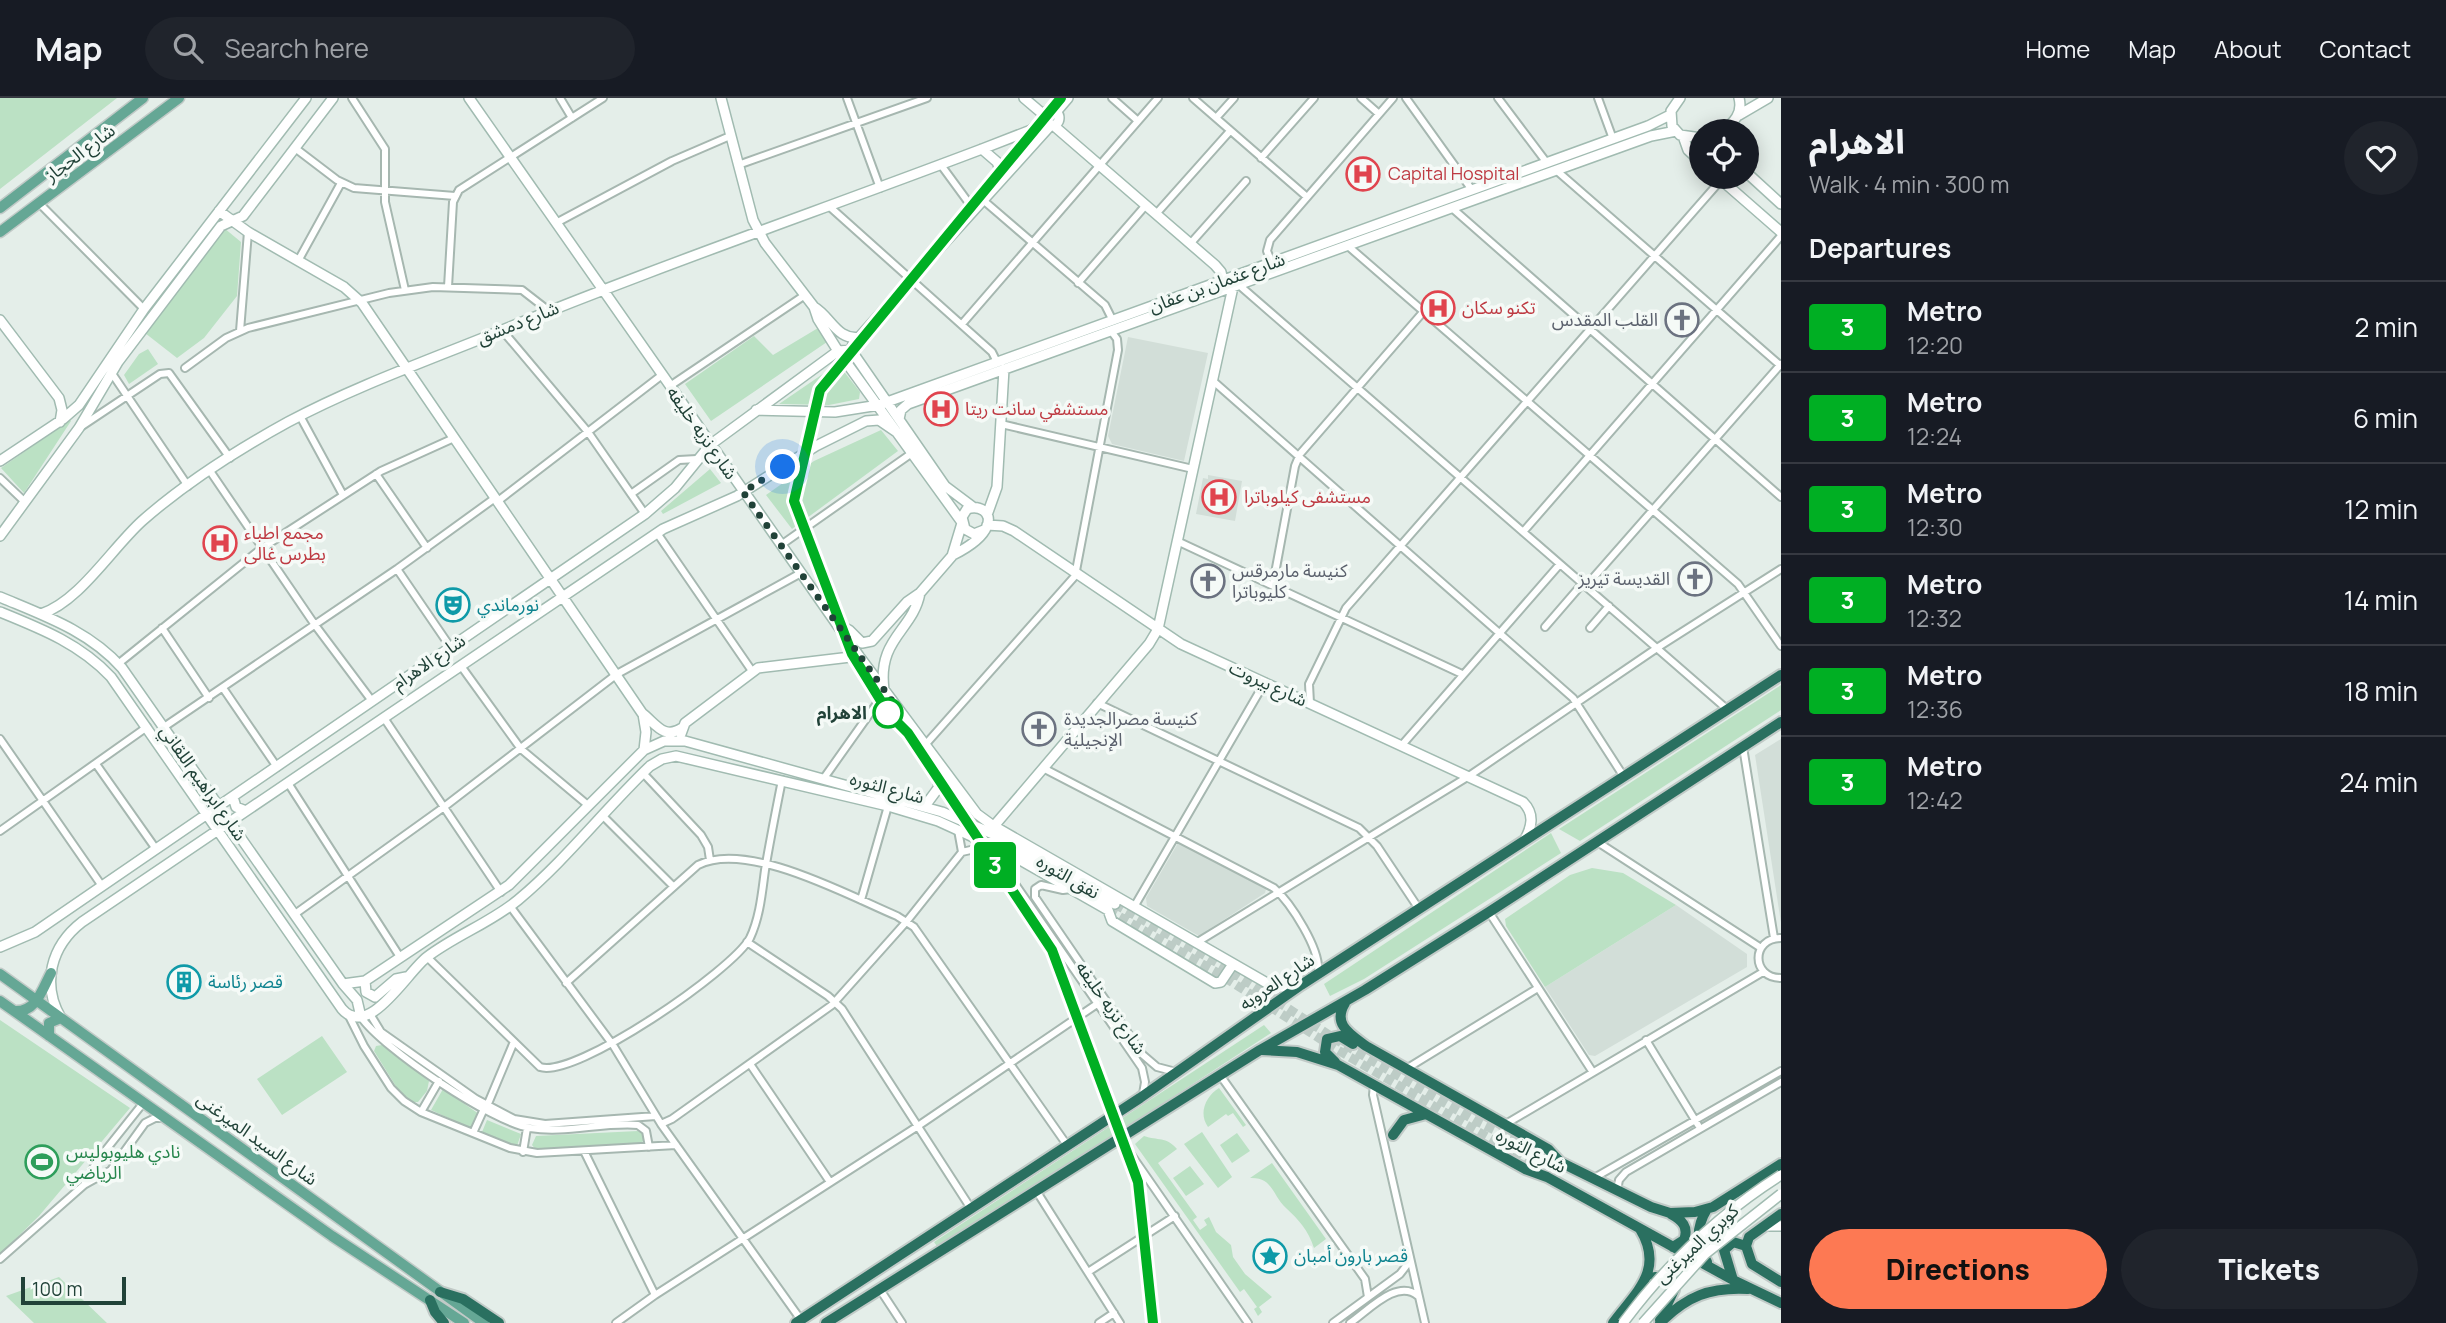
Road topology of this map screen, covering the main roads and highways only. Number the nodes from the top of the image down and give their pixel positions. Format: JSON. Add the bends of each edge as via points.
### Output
{"nodes":[{"id":1,"x":143,"y":98,"type":"edge"},
{"id":2,"x":179,"y":98,"type":"edge"},
{"id":3,"x":306,"y":98,"type":"edge"},
{"id":4,"x":333,"y":98,"type":"edge"},
{"id":5,"x":469,"y":98,"type":"edge"},
{"id":6,"x":721,"y":98,"type":"edge"},
{"id":7,"x":1024,"y":98,"type":"edge"},
{"id":8,"x":1068,"y":98,"type":"edge"},
{"id":9,"x":1670,"y":98,"type":"edge"},
{"id":10,"x":1680,"y":98,"type":"edge"},
{"id":11,"x":1739,"y":98,"type":"edge"},
{"id":12,"x":1768,"y":98,"type":"edge"},
{"id":13,"x":1671,"y":113,"type":"junction"},
{"id":14,"x":1737,"y":117,"type":"joint"},
{"id":15,"x":1048,"y":121,"type":"junction"},
{"id":16,"x":1679,"y":134,"type":"junction"},
{"id":17,"x":1689,"y":136,"type":"edge"},
{"id":18,"x":982,"y":149,"type":"junction"},
{"id":19,"x":1689,"y":151,"type":"edge"},
{"id":20,"x":1003,"y":178,"type":"junction"},
{"id":21,"x":1759,"y":184,"type":"edge"},
{"id":22,"x":1731,"y":189,"type":"edge"},
{"id":23,"x":1781,"y":204,"type":"edge"},
{"id":24,"x":0,"y":208,"type":"edge"},
{"id":25,"x":219,"y":211,"type":"junction"},
{"id":26,"x":234,"y":221,"type":"junction"},
{"id":27,"x":0,"y":232,"type":"edge"},
{"id":28,"x":759,"y":233,"type":"junction"},
{"id":29,"x":1781,"y":234,"type":"edge"},
{"id":30,"x":1223,"y":281,"type":"junction"},
{"id":31,"x":1236,"y":286,"type":"junction"},
{"id":32,"x":602,"y":289,"type":"junction"},
{"id":33,"x":814,"y":307,"type":"junction"},
{"id":34,"x":0,"y":320,"type":"edge"},
{"id":35,"x":1112,"y":326,"type":"junction"},
{"id":36,"x":860,"y":337,"type":"junction"},
{"id":37,"x":851,"y":350,"type":"junction"},
{"id":38,"x":838,"y":351,"type":"junction"},
{"id":39,"x":1001,"y":366,"type":"junction"},
{"id":40,"x":407,"y":369,"type":"junction"},
{"id":41,"x":883,"y":403,"type":"junction"},
{"id":42,"x":756,"y":410,"type":"junction"},
{"id":43,"x":899,"y":419,"type":"junction"},
{"id":44,"x":60,"y":422,"type":"junction"},
{"id":45,"x":898,"y":433,"type":"junction"},
{"id":46,"x":710,"y":445,"type":"junction"},
{"id":47,"x":0,"y":461,"type":"edge"},
{"id":48,"x":743,"y":492,"type":"junction"},
{"id":49,"x":973,"y":507,"type":"junction"},
{"id":50,"x":961,"y":522,"type":"junction"},
{"id":51,"x":986,"y":523,"type":"junction"},
{"id":52,"x":0,"y":536,"type":"edge"},
{"id":53,"x":952,"y":556,"type":"junction"},
{"id":54,"x":551,"y":579,"type":"junction"},
{"id":55,"x":920,"y":593,"type":"junction"},
{"id":56,"x":0,"y":597,"type":"edge"},
{"id":57,"x":563,"y":597,"type":"junction"},
{"id":58,"x":0,"y":612,"type":"edge"},
{"id":59,"x":41,"y":614,"type":"junction"},
{"id":60,"x":838,"y":625,"type":"junction"},
{"id":61,"x":1158,"y":629,"type":"junction"},
{"id":62,"x":859,"y":656,"type":"junction"},
{"id":63,"x":1781,"y":675,"type":"edge"},
{"id":64,"x":885,"y":692,"type":"junction"},
{"id":65,"x":642,"y":713,"type":"junction"},
{"id":66,"x":1781,"y":722,"type":"edge"},
{"id":67,"x":682,"y":728,"type":"junction"},
{"id":68,"x":685,"y":741,"type":"junction"},
{"id":69,"x":644,"y":750,"type":"junction"},
{"id":70,"x":932,"y":755,"type":"junction"},
{"id":71,"x":233,"y":797,"type":"junction"},
{"id":72,"x":219,"y":806,"type":"junction"},
{"id":73,"x":925,"y":806,"type":"junction"},
{"id":74,"x":247,"y":811,"type":"junction"},
{"id":75,"x":207,"y":814,"type":"junction"},
{"id":76,"x":230,"y":822,"type":"junction"},
{"id":77,"x":989,"y":828,"type":"junction"},
{"id":78,"x":218,"y":830,"type":"junction"},
{"id":79,"x":1523,"y":842,"type":"junction"},
{"id":80,"x":1112,"y":907,"type":"junction"},
{"id":81,"x":0,"y":947,"type":"edge"},
{"id":82,"x":1233,"y":964,"type":"junction"},
{"id":83,"x":51,"y":973,"type":"junction"},
{"id":84,"x":0,"y":974,"type":"edge"},
{"id":85,"x":406,"y":977,"type":"junction"},
{"id":86,"x":365,"y":981,"type":"junction"},
{"id":87,"x":343,"y":984,"type":"junction"},
{"id":88,"x":1301,"y":985,"type":"junction"},
{"id":89,"x":37,"y":1000,"type":"junction"},
{"id":90,"x":357,"y":1000,"type":"junction"},
{"id":91,"x":0,"y":1001,"type":"edge"},
{"id":92,"x":1346,"y":1001,"type":"junction"},
{"id":93,"x":13,"y":1011,"type":"junction"},
{"id":94,"x":345,"y":1012,"type":"junction"},
{"id":95,"x":365,"y":1016,"type":"junction"},
{"id":96,"x":61,"y":1018,"type":"junction"},
{"id":97,"x":49,"y":1036,"type":"junction"},
{"id":98,"x":1366,"y":1046,"type":"junction"},
{"id":99,"x":1260,"y":1050,"type":"junction"},
{"id":100,"x":1338,"y":1065,"type":"junction"},
{"id":101,"x":1426,"y":1114,"type":"junction"},
{"id":102,"x":1393,"y":1135,"type":"dead end"},
{"id":103,"x":1781,"y":1164,"type":"edge"},
{"id":104,"x":1781,"y":1175,"type":"edge"},
{"id":105,"x":1781,"y":1194,"type":"edge"},
{"id":106,"x":1707,"y":1209,"type":"junction"},
{"id":107,"x":1670,"y":1213,"type":"junction"},
{"id":108,"x":1781,"y":1214,"type":"edge"},
{"id":109,"x":1765,"y":1226,"type":"junction"},
{"id":110,"x":1781,"y":1226,"type":"edge"},
{"id":111,"x":1640,"y":1230,"type":"junction"},
{"id":112,"x":1746,"y":1246,"type":"junction"},
{"id":113,"x":1673,"y":1247,"type":"junction"},
{"id":114,"x":1711,"y":1267,"type":"junction"},
{"id":115,"x":1733,"y":1280,"type":"junction"},
{"id":116,"x":426,"y":1282,"type":"junction"},
{"id":117,"x":1644,"y":1282,"type":"junction"},
{"id":118,"x":1781,"y":1282,"type":"edge"},
{"id":119,"x":1753,"y":1289,"type":"junction"},
{"id":120,"x":440,"y":1292,"type":"junction"},
{"id":121,"x":419,"y":1293,"type":"junction"},
{"id":122,"x":430,"y":1300,"type":"junction"},
{"id":123,"x":1781,"y":1303,"type":"edge"},
{"id":124,"x":836,"y":1319,"type":"edge"},
{"id":125,"x":798,"y":1321,"type":"edge"},
{"id":126,"x":444,"y":1323,"type":"edge"},
{"id":127,"x":464,"y":1323,"type":"edge"},
{"id":128,"x":484,"y":1323,"type":"edge"},
{"id":129,"x":499,"y":1323,"type":"edge"},
{"id":130,"x":826,"y":1323,"type":"edge"},
{"id":131,"x":1613,"y":1323,"type":"edge"},
{"id":132,"x":1623,"y":1323,"type":"edge"},
{"id":133,"x":1643,"y":1323,"type":"edge"},
{"id":134,"x":1660,"y":1323,"type":"edge"}],
"edges":[{"from":1,"to":24,"type":"main road","name":"شارع الحجاز"},
{"from":2,"to":27,"type":"main road","name":"شارع الحجاز"},
{"from":3,"to":25,"type":"main road"},
{"from":4,"to":26,"type":"main road","via":[[244,215]]},
{"from":5,"to":32,"type":"main road","name":"شارع نزيه خليفه"},
{"from":6,"to":28,"type":"main road","via":[[748,207]]},
{"from":7,"to":15,"type":"main road"},
{"from":8,"to":15,"type":"main road","via":[[1056,112],[1059,119]]},
{"from":9,"to":13,"type":"main road"},
{"from":10,"to":13,"type":"main road"},
{"from":11,"to":14,"type":"main road"},
{"from":12,"to":14,"type":"main road"},
{"from":13,"to":16,"type":"main road","via":[[1672,126]]},
{"from":13,"to":30,"type":"main road","name":"شارع عثمان بن عفان","via":[[1651,125]]},
{"from":15,"to":18,"type":"main road","name":"شارع دمشق"},
{"from":15,"to":20,"type":"main road"},
{"from":15,"to":30,"type":"main road","via":[[1219,269]]},
{"from":16,"to":17,"type":"main road"},
{"from":16,"to":19,"type":"main road"},
{"from":16,"to":31,"type":"main road","name":"شارع عثمان بن عفان","via":[[1658,134]]},
{"from":18,"to":20,"type":"main road","via":[[997,162]]},
{"from":18,"to":28,"type":"main road","name":"شارع دمشق"},
{"from":20,"to":36,"type":"main road"},
{"from":21,"to":23,"type":"main road"},
{"from":22,"to":29,"type":"main road"},
{"from":25,"to":26,"type":"main road"},
{"from":25,"to":44,"type":"main road","via":[[144,309],[87,395]]},
{"from":26,"to":40,"type":"main road","via":[[344,287],[360,301]]},
{"from":26,"to":52,"type":"main road","via":[[221,226],[111,372],[79,428]]},
{"from":28,"to":32,"type":"main road","name":"شارع دمشق"},
{"from":28,"to":33,"type":"main road"},
{"from":30,"to":35,"type":"main road","name":"شارع عثمان بن عفان"},
{"from":31,"to":35,"type":"main road","name":"شارع عثمان بن عفان"},
{"from":31,"to":61,"type":"main road"},
{"from":32,"to":40,"type":"main road","name":"شارع دمشق"},
{"from":32,"to":46,"type":"main road","name":"شارع نزيه خليفه"},
{"from":33,"to":36,"type":"main road","via":[[844,336]]},
{"from":33,"to":38,"type":"main road"},
{"from":34,"to":44,"type":"main road","via":[[57,396],[62,407]]},
{"from":35,"to":39,"type":"main road","name":"شارع عثمان بن عفان"},
{"from":36,"to":37,"type":"main road"},
{"from":37,"to":38,"type":"main road"},
{"from":37,"to":41,"type":"main road"},
{"from":38,"to":41,"type":"main road"},
{"from":38,"to":42,"type":"main road","name":"شارع الاهرام"},
{"from":39,"to":41,"type":"main road","name":"شارع عثمان بن عفان"},
{"from":39,"to":43,"type":"main road","name":"شارع عثمان بن عفان","via":[[908,404]]},
{"from":39,"to":51,"type":"main road","via":[[996,491]]},
{"from":40,"to":54,"type":"main road"},
{"from":40,"to":59,"type":"main road","name":"شارع دمشق","via":[[300,416],[209,471],[132,531],[63,603]]},
{"from":41,"to":42,"type":"main road","name":"شارع عثمان بن عفان","via":[[835,412]]},
{"from":41,"to":43,"type":"main road"},
{"from":41,"to":45,"type":"main road"},
{"from":42,"to":46,"type":"main road","name":"شارع الاهرام"},
{"from":43,"to":49,"type":"main road","via":[[945,486]]},
{"from":44,"to":47,"type":"main road"},
{"from":45,"to":48,"type":"main road","via":[[882,422],[866,421]]},
{"from":45,"to":50,"type":"main road"},
{"from":46,"to":48,"type":"main road","name":"شارع نزيه خليفه"},
{"from":46,"to":54,"type":"main road","name":"شارع الاهرام","via":[[670,493]]},
{"from":48,"to":57,"type":"main road","name":"شارع الاهرام","via":[[657,533]]},
{"from":48,"to":60,"type":"main road","name":"شارع نزيه خليفه"},
{"from":49,"to":50,"type":"main road"},
{"from":49,"to":51,"type":"main road","via":[[981,509]]},
{"from":50,"to":51,"type":"main road","via":[[971,533]]},
{"from":50,"to":53,"type":"main road"},
{"from":51,"to":53,"type":"main road","via":[[971,544]]},
{"from":51,"to":61,"type":"main road","name":"شارع بيروت","via":[[1014,531]]},
{"from":53,"to":55,"type":"main road"},
{"from":54,"to":57,"type":"main road"},
{"from":54,"to":71,"type":"main road","name":"شارع الاهرام"},
{"from":55,"to":60,"type":"main road","via":[[868,644]]},
{"from":55,"to":64,"type":"main road","via":[[888,652]]},
{"from":56,"to":59,"type":"main road","name":"شارع ابراهيم اللقاني"},
{"from":57,"to":65,"type":"main road"},
{"from":57,"to":74,"type":"main road","name":"شارع الاهرام"},
{"from":58,"to":75,"type":"main road","name":"شارع ابراهيم اللقاني","via":[[57,636],[88,656],[119,686]]},
{"from":59,"to":72,"type":"main road","name":"شارع ابراهيم اللقاني","via":[[85,636],[118,664]]},
{"from":60,"to":62,"type":"main road","name":"شارع نزيه خليفه"},
{"from":61,"to":77,"type":"main road"},
{"from":61,"to":79,"type":"main road","name":"شارع بيروت","via":[[1526,804],[1531,823]]},
{"from":62,"to":64,"type":"main road","name":"شارع نزيه خليفه"},
{"from":62,"to":67,"type":"main road","via":[[771,664],[752,671]]},
{"from":63,"to":79,"type":"highway","name":"شارع العروبه"},
{"from":64,"to":70,"type":"main road","name":"شارع نزيه خليفه"},
{"from":65,"to":67,"type":"main road","via":[[663,732]]},
{"from":65,"to":69,"type":"main road"},
{"from":66,"to":92,"type":"highway"},
{"from":67,"to":68,"type":"main road"},
{"from":68,"to":69,"type":"main road","name":"شارع الثوره","via":[[664,741]]},
{"from":68,"to":73,"type":"main road","name":"شارع الثوره"},
{"from":69,"to":86,"type":"main road","via":[[501,892]]},
{"from":70,"to":73,"type":"main road","via":[[939,785]]},
{"from":70,"to":77,"type":"main road","name":"شارع نزيه خليفه"},
{"from":71,"to":72,"type":"main road","name":"شارع الاهرام"},
{"from":71,"to":74,"type":"main road","via":[[236,807]]},
{"from":72,"to":75,"type":"main road","name":"شارع الاهرام"},
{"from":72,"to":76,"type":"main road","name":"شارع ابراهيم اللقاني"},
{"from":73,"to":77,"type":"main road","name":"شارع الثوره"},
{"from":74,"to":76,"type":"main road","name":"شارع الاهرام"},
{"from":75,"to":78,"type":"main road","name":"شارع ابراهيم اللقاني"},
{"from":75,"to":81,"type":"main road","name":"شارع الاهرام","via":[[30,935]]},
{"from":76,"to":78,"type":"main road","name":"شارع الاهرام"},
{"from":76,"to":87,"type":"main road","name":"شارع ابراهيم اللقاني"},
{"from":77,"to":80,"type":"main road","name":"نفق الثوره"},
{"from":77,"to":82,"type":"main road","name":"شارع الثوره"},
{"from":78,"to":83,"type":"main road","name":"شارع الاهرام","via":[[75,928],[60,946]]},
{"from":78,"to":94,"type":"main road","name":"شارع ابراهيم اللقاني"},
{"from":79,"to":88,"type":"highway","name":"شارع العروبه"},
{"from":80,"to":82,"type":"main road","via":[[1112,921],[1215,983],[1221,982]]},
{"from":80,"to":85,"type":"main road","name":"شارع الثوره","via":[[956,828],[888,806],[681,755],[662,759],[643,773],[510,906],[427,957]]},
{"from":82,"to":88,"type":"main road","name":"شارع الثوره","via":[[1277,987]]},
{"from":83,"to":89,"type":"main road"},
{"from":83,"to":96,"type":"main road","via":[[52,996]]},
{"from":84,"to":89,"type":"main road","name":"شارع السيد الميرغنى"},
{"from":85,"to":86,"type":"main road","via":[[396,979],[375,997],[366,992]]},
{"from":85,"to":95,"type":"main road","via":[[387,1001]]},
{"from":86,"to":87,"type":"main road"},
{"from":87,"to":90,"type":"main road","name":"شارع ابراهيم اللقاني"},
{"from":88,"to":125,"type":"highway","name":"شارع العروبه","via":[[1140,1098]]},
{"from":89,"to":93,"type":"main road","via":[[27,1010]]},
{"from":89,"to":96,"type":"main road","name":"شارع السيد الميرغنى"},
{"from":90,"to":94,"type":"main road"},
{"from":90,"to":95,"type":"main road","name":"شارع ابراهيم اللقاني"},
{"from":91,"to":93,"type":"main road","name":"شارع السيد الميرغنى"},
{"from":92,"to":98,"type":"highway","name":"شارع الثوره","via":[[1342,1024]]},
{"from":92,"to":99,"type":"highway"},
{"from":93,"to":97,"type":"main road","name":"شارع السيد الميرغنى"},
{"from":94,"to":95,"type":"main road"},
{"from":96,"to":97,"type":"main road","via":[[49,1023]]},
{"from":96,"to":116,"type":"main road","name":"شارع السيد الميرغنى"},
{"from":97,"to":121,"type":"main road","name":"شارع السيد الميرغنى"},
{"from":98,"to":100,"type":"highway","via":[[1340,1036],[1329,1038],[1325,1052]]},
{"from":98,"to":107,"type":"highway","name":"شارع الثوره","via":[[1548,1149],[1560,1162]]},
{"from":99,"to":100,"type":"highway","name":"شارع الثوره","via":[[1297,1052]]},
{"from":99,"to":124,"type":"highway"},
{"from":100,"to":101,"type":"highway","name":"شارع الثوره"},
{"from":101,"to":102,"type":"highway","via":[[1407,1118]]},
{"from":101,"to":111,"type":"highway","name":"شارع الثوره"},
{"from":103,"to":106,"type":"highway","name":"شارع الثوره"},
{"from":104,"to":132,"type":"main road","name":"كوبري الميرغنى","bridge":true,"via":[[1735,1206],[1691,1245]]},
{"from":105,"to":133,"type":"main road","name":"كوبري الميرغنى","bridge":true,"via":[[1705,1254]]},
{"from":106,"to":107,"type":"highway","name":"شارع الثوره"},
{"from":106,"to":114,"type":"highway","via":[[1698,1238]]},
{"from":107,"to":113,"type":"highway","via":[[1686,1230],[1682,1242]]},
{"from":108,"to":109,"type":"highway"},
{"from":109,"to":110,"type":"main road"},
{"from":109,"to":112,"type":"highway","via":[[1749,1237]]},
{"from":111,"to":113,"type":"highway","name":"شارع الثوره"},
{"from":111,"to":117,"type":"highway","via":[[1651,1254]]},
{"from":112,"to":115,"type":"highway","via":[[1733,1242],[1724,1250]]},
{"from":112,"to":118,"type":"highway","via":[[1752,1264]]},
{"from":113,"to":114,"type":"highway","name":"شارع الثوره"},
{"from":114,"to":115,"type":"highway","name":"شارع الثوره"},
{"from":115,"to":119,"type":"highway","name":"شارع الثوره"},
{"from":116,"to":120,"type":"main road","name":"شارع السيد الميرغنى"},
{"from":116,"to":121,"type":"main road"},
{"from":117,"to":131,"type":"highway"},
{"from":117,"to":134,"type":"highway","via":[[1662,1276],[1672,1284],[1674,1293]]},
{"from":119,"to":123,"type":"highway","name":"شارع الثوره"},
{"from":119,"to":134,"type":"highway","via":[[1702,1293]]},
{"from":120,"to":128,"type":"main road"},
{"from":120,"to":129,"type":"highway","name":"شارع السيد الميرغنى","via":[[463,1299]]},
{"from":121,"to":122,"type":"main road","name":"شارع السيد الميرغنى"},
{"from":122,"to":126,"type":"highway","name":"شارع السيد الميرغنى"},
{"from":122,"to":127,"type":"main road"},
{"from":124,"to":130,"type":"highway"}]}
